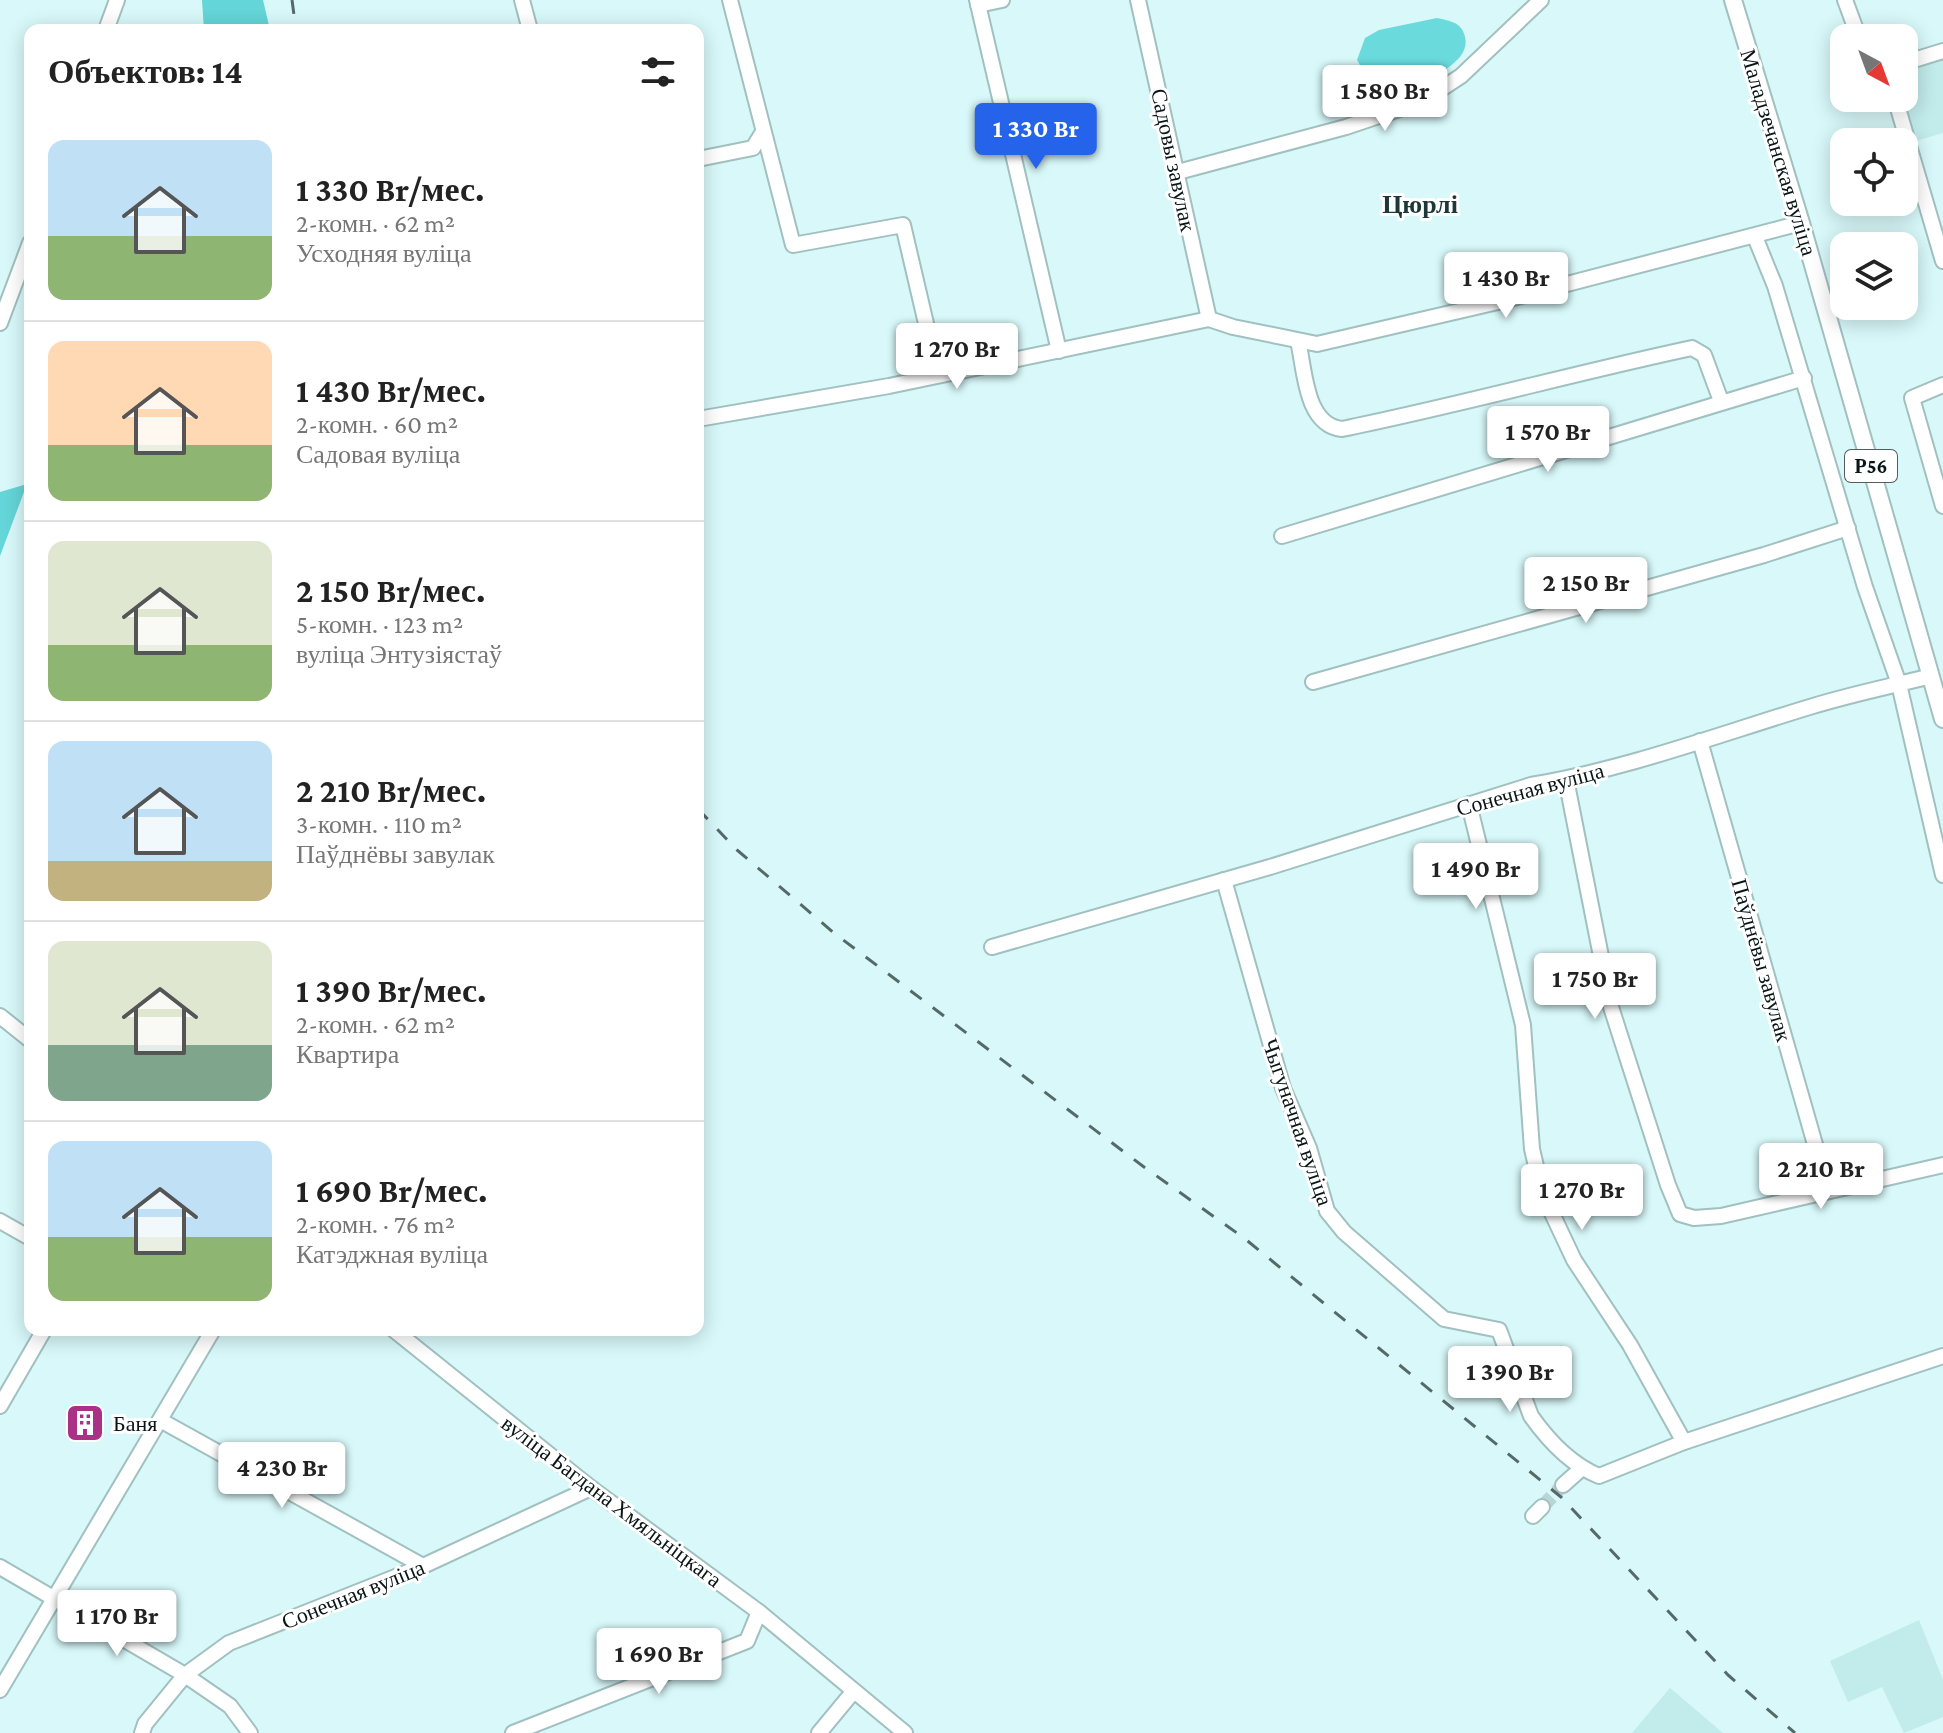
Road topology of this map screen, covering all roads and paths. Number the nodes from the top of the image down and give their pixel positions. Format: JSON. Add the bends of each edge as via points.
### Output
{"nodes":[{"id":1,"x":117,"y":0,"type":"edge"},
{"id":2,"x":522,"y":0,"type":"edge"},
{"id":3,"x":730,"y":0,"type":"edge"},
{"id":4,"x":1002,"y":0,"type":"edge"},
{"id":5,"x":1138,"y":0,"type":"edge"},
{"id":6,"x":1541,"y":0,"type":"edge"},
{"id":7,"x":1733,"y":0,"type":"edge"},
{"id":8,"x":1845,"y":0,"type":"edge"},
{"id":9,"x":977,"y":2,"type":"edge"},
{"id":10,"x":108,"y":24,"type":"edge"},
{"id":11,"x":528,"y":24,"type":"edge"},
{"id":12,"x":1854,"y":24,"type":"edge"},
{"id":13,"x":1943,"y":51,"type":"edge"},
{"id":14,"x":1918,"y":59,"type":"edge"},
{"id":15,"x":1899,"y":112,"type":"edge"},
{"id":16,"x":763,"y":132,"type":"junction"},
{"id":17,"x":753,"y":148,"type":"junction"},
{"id":18,"x":704,"y":158,"type":"edge"},
{"id":19,"x":776,"y":170,"type":"junction"},
{"id":20,"x":1178,"y":172,"type":"junction"},
{"id":21,"x":1801,"y":223,"type":"junction"},
{"id":22,"x":1755,"y":237,"type":"junction"},
{"id":23,"x":24,"y":259,"type":"edge"},
{"id":24,"x":1943,"y":261,"type":"edge"},
{"id":25,"x":1209,"y":319,"type":"junction"},
{"id":26,"x":0,"y":323,"type":"edge"},
{"id":27,"x":1298,"y":341,"type":"junction"},
{"id":28,"x":1059,"y":351,"type":"junction"},
{"id":29,"x":938,"y":375,"type":"junction"},
{"id":30,"x":1804,"y":378,"type":"junction"},
{"id":31,"x":1943,"y":385,"type":"edge"},
{"id":32,"x":1721,"y":401,"type":"junction"},
{"id":33,"x":704,"y":418,"type":"edge"},
{"id":34,"x":1943,"y":506,"type":"edge"},
{"id":35,"x":1848,"y":528,"type":"junction"},
{"id":36,"x":1282,"y":536,"type":"dead end"},
{"id":37,"x":1931,"y":676,"type":"junction"},
{"id":38,"x":1313,"y":682,"type":"dead end"},
{"id":39,"x":1899,"y":684,"type":"junction"},
{"id":40,"x":1943,"y":719,"type":"edge"},
{"id":41,"x":1700,"y":741,"type":"junction"},
{"id":42,"x":1566,"y":779,"type":"junction"},
{"id":43,"x":1469,"y":804,"type":"junction"},
{"id":44,"x":1943,"y":875,"type":"edge"},
{"id":45,"x":1224,"y":880,"type":"junction"},
{"id":46,"x":992,"y":947,"type":"dead end"},
{"id":47,"x":0,"y":1016,"type":"edge"},
{"id":48,"x":24,"y":1035,"type":"edge"},
{"id":49,"x":1943,"y":1165,"type":"edge"},
{"id":50,"x":1827,"y":1184,"type":"junction"},
{"id":51,"x":0,"y":1221,"type":"edge"},
{"id":52,"x":24,"y":1235,"type":"edge"},
{"id":53,"x":40,"y":1336,"type":"edge"},
{"id":54,"x":209,"y":1336,"type":"edge"},
{"id":55,"x":401,"y":1336,"type":"edge"},
{"id":56,"x":1943,"y":1356,"type":"edge"},
{"id":57,"x":5,"y":1387,"type":"edge"},
{"id":58,"x":0,"y":1406,"type":"edge"},
{"id":59,"x":160,"y":1420,"type":"junction"},
{"id":60,"x":1684,"y":1442,"type":"junction"},
{"id":61,"x":1581,"y":1469,"type":"junction"},
{"id":62,"x":1563,"y":1485,"type":"tunnel mouth"},
{"id":63,"x":591,"y":1488,"type":"junction"},
{"id":64,"x":423,"y":1566,"type":"junction"},
{"id":65,"x":0,"y":1567,"type":"edge"},
{"id":66,"x":54,"y":1599,"type":"junction"},
{"id":67,"x":759,"y":1612,"type":"junction"},
{"id":68,"x":185,"y":1675,"type":"junction"},
{"id":69,"x":0,"y":1690,"type":"edge"},
{"id":70,"x":853,"y":1692,"type":"junction"},
{"id":71,"x":142,"y":1733,"type":"edge"},
{"id":72,"x":250,"y":1733,"type":"edge"},
{"id":73,"x":513,"y":1733,"type":"edge"},
{"id":74,"x":819,"y":1733,"type":"edge"},
{"id":75,"x":905,"y":1733,"type":"edge"}],
"edges":[{"from":1,"to":10,"type":"street"},
{"from":2,"to":11,"type":"street"},
{"from":3,"to":16,"type":"street"},
{"from":4,"to":9,"type":"street"},
{"from":5,"to":20,"type":"street","name":"Садовы завулак"},
{"from":6,"to":20,"type":"street","via":[[1461,76],[1423,101]]},
{"from":7,"to":21,"type":"main road","name":"Маладзечанская вуліца","number":"Р56"},
{"from":8,"to":12,"type":"street"},
{"from":9,"to":28,"type":"street"},
{"from":13,"to":14,"type":"street"},
{"from":15,"to":24,"type":"street"},
{"from":16,"to":17,"type":"street"},
{"from":16,"to":19,"type":"street"},
{"from":17,"to":18,"type":"street"},
{"from":17,"to":19,"type":"street"},
{"from":19,"to":29,"type":"street","via":[[793,245],[903,225]]},
{"from":20,"to":25,"type":"street","name":"Садовы завулак"},
{"from":21,"to":22,"type":"street"},
{"from":21,"to":37,"type":"main road","name":"Маладзечанская вуліца","number":"Р56"},
{"from":22,"to":27,"type":"street","via":[[1317,344]]},
{"from":22,"to":30,"type":"street","name":"Маладзечанская вуліца"},
{"from":23,"to":26,"type":"street"},
{"from":25,"to":27,"type":"street"},
{"from":25,"to":28,"type":"street"},
{"from":27,"to":32,"type":"street","via":[[1313,407],[1327,425],[1342,429],[1692,348],[1704,355]]},
{"from":28,"to":29,"type":"street"},
{"from":29,"to":33,"type":"street"},
{"from":30,"to":32,"type":"street"},
{"from":30,"to":35,"type":"street","name":"Маладзечанская вуліца"},
{"from":31,"to":34,"type":"street","via":[[1912,398]]},
{"from":32,"to":36,"type":"street"},
{"from":35,"to":38,"type":"street"},
{"from":35,"to":39,"type":"street","name":"Маладзечанская вуліца"},
{"from":37,"to":39,"type":"street","name":"Сонечная вуліца"},
{"from":37,"to":40,"type":"main road","name":"Маладзечанская вуліца","number":"Р56"},
{"from":39,"to":41,"type":"street","name":"Сонечная вуліца"},
{"from":39,"to":44,"type":"street","name":"Маладзечанская вуліца"},
{"from":41,"to":42,"type":"street","name":"Сонечная вуліца"},
{"from":41,"to":50,"type":"street","name":"Паўднёвы завулак"},
{"from":42,"to":43,"type":"street","name":"Сонечная вуліца"},
{"from":42,"to":50,"type":"street","via":[[1618,1032],[1680,1214],[1721,1216]]},
{"from":43,"to":45,"type":"street","name":"Сонечная вуліца"},
{"from":43,"to":60,"type":"street","via":[[1523,1025],[1532,1149],[1542,1192],[1574,1260]]},
{"from":45,"to":46,"type":"street","name":"Сонечная вуліца"},
{"from":45,"to":61,"type":"street","name":"Чыгуначная вуліца","via":[[1283,1088],[1309,1148],[1327,1211],[1444,1319],[1499,1330],[1531,1416]]},
{"from":47,"to":48,"type":"street"},
{"from":49,"to":50,"type":"street"},
{"from":51,"to":52,"type":"street"},
{"from":53,"to":57,"type":"street"},
{"from":54,"to":59,"type":"street"},
{"from":55,"to":63,"type":"street","name":"вуліца Багдана Хмяльніцкага"},
{"from":56,"to":60,"type":"street"},
{"from":57,"to":58,"type":"street"},
{"from":59,"to":64,"type":"street"},
{"from":59,"to":66,"type":"street"},
{"from":60,"to":61,"type":"street","via":[[1599,1476]]},
{"from":61,"to":62,"type":"street"},
{"from":63,"to":64,"type":"street","name":"Сонечная вуліца"},
{"from":63,"to":67,"type":"street","name":"вуліца Багдана Хмяльніцкага"},
{"from":64,"to":68,"type":"street","name":"Сонечная вуліца","via":[[229,1643]]},
{"from":65,"to":66,"type":"street"},
{"from":66,"to":68,"type":"street"},
{"from":66,"to":69,"type":"street"},
{"from":67,"to":70,"type":"street","name":"вуліца Багдана Хмяльніцкага"},
{"from":67,"to":73,"type":"street","via":[[747,1641]]},
{"from":68,"to":71,"type":"street","name":"Сонечная вуліца"},
{"from":68,"to":72,"type":"street","via":[[230,1706]]},
{"from":70,"to":74,"type":"street"},
{"from":70,"to":75,"type":"street","name":"вуліца Багдана Хмяльніцкага"}]}
